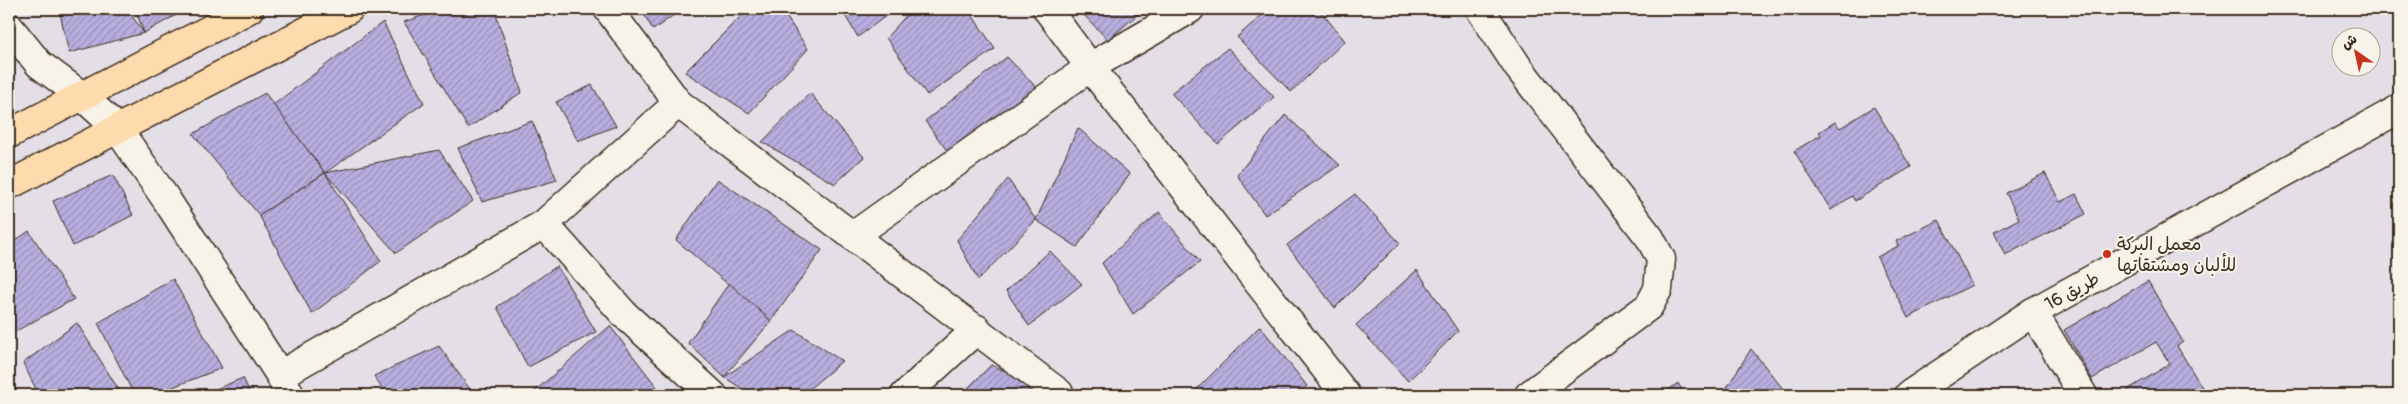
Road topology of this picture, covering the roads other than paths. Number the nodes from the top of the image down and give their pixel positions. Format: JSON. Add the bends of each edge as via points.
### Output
{"nodes":[{"id":1,"x":249,"y":9,"type":"edge"},
{"id":2,"x":349,"y":9,"type":"edge"},
{"id":3,"x":608,"y":9,"type":"edge"},
{"id":4,"x":1047,"y":9,"type":"edge"},
{"id":5,"x":1190,"y":9,"type":"edge"},
{"id":6,"x":1480,"y":9,"type":"edge"},
{"id":7,"x":9,"y":28,"type":"edge"},
{"id":8,"x":1090,"y":67,"type":"junction"},
{"id":9,"x":82,"y":96,"type":"junction"},
{"id":10,"x":678,"y":103,"type":"junction"},
{"id":11,"x":2399,"y":109,"type":"edge"},
{"id":12,"x":117,"y":128,"type":"junction"},
{"id":13,"x":9,"y":134,"type":"edge"},
{"id":14,"x":9,"y":185,"type":"edge"},
{"id":15,"x":544,"y":224,"type":"junction"},
{"id":16,"x":853,"y":236,"type":"junction"},
{"id":17,"x":2034,"y":312,"type":"junction"},
{"id":18,"x":977,"y":329,"type":"junction"},
{"id":19,"x":285,"y":385,"type":"edge"},
{"id":20,"x":1059,"y":393,"type":"dead end"},
{"id":21,"x":713,"y":395,"type":"edge"},
{"id":22,"x":905,"y":395,"type":"edge"},
{"id":23,"x":1346,"y":395,"type":"edge"},
{"id":24,"x":1529,"y":395,"type":"edge"},
{"id":25,"x":1909,"y":395,"type":"edge"},
{"id":26,"x":2083,"y":395,"type":"edge"}],
"edges":[{"from":1,"to":9,"type":"main road"},
{"from":2,"to":12,"type":"main road"},
{"from":3,"to":10,"type":"street"},
{"from":4,"to":8,"type":"street"},
{"from":5,"to":8,"type":"street"},
{"from":6,"to":24,"type":"street","via":[[1518,67],[1650,238],[1661,259],[1658,289],[1649,306]]},
{"from":7,"to":9,"type":"street","via":[[39,64]]},
{"from":8,"to":16,"type":"street"},
{"from":8,"to":23,"type":"street"},
{"from":9,"to":12,"type":"street"},
{"from":9,"to":13,"type":"main road"},
{"from":10,"to":15,"type":"street"},
{"from":10,"to":16,"type":"street"},
{"from":11,"to":17,"type":"street","name":"طريق 16"},
{"from":12,"to":14,"type":"main road"},
{"from":12,"to":19,"type":"street"},
{"from":15,"to":19,"type":"street"},
{"from":15,"to":21,"type":"street","via":[[625,315]]},
{"from":16,"to":18,"type":"street"},
{"from":17,"to":25,"type":"street","name":"طريق 16"},
{"from":17,"to":26,"type":"street"},
{"from":18,"to":20,"type":"street"},
{"from":18,"to":22,"type":"street"}]}
